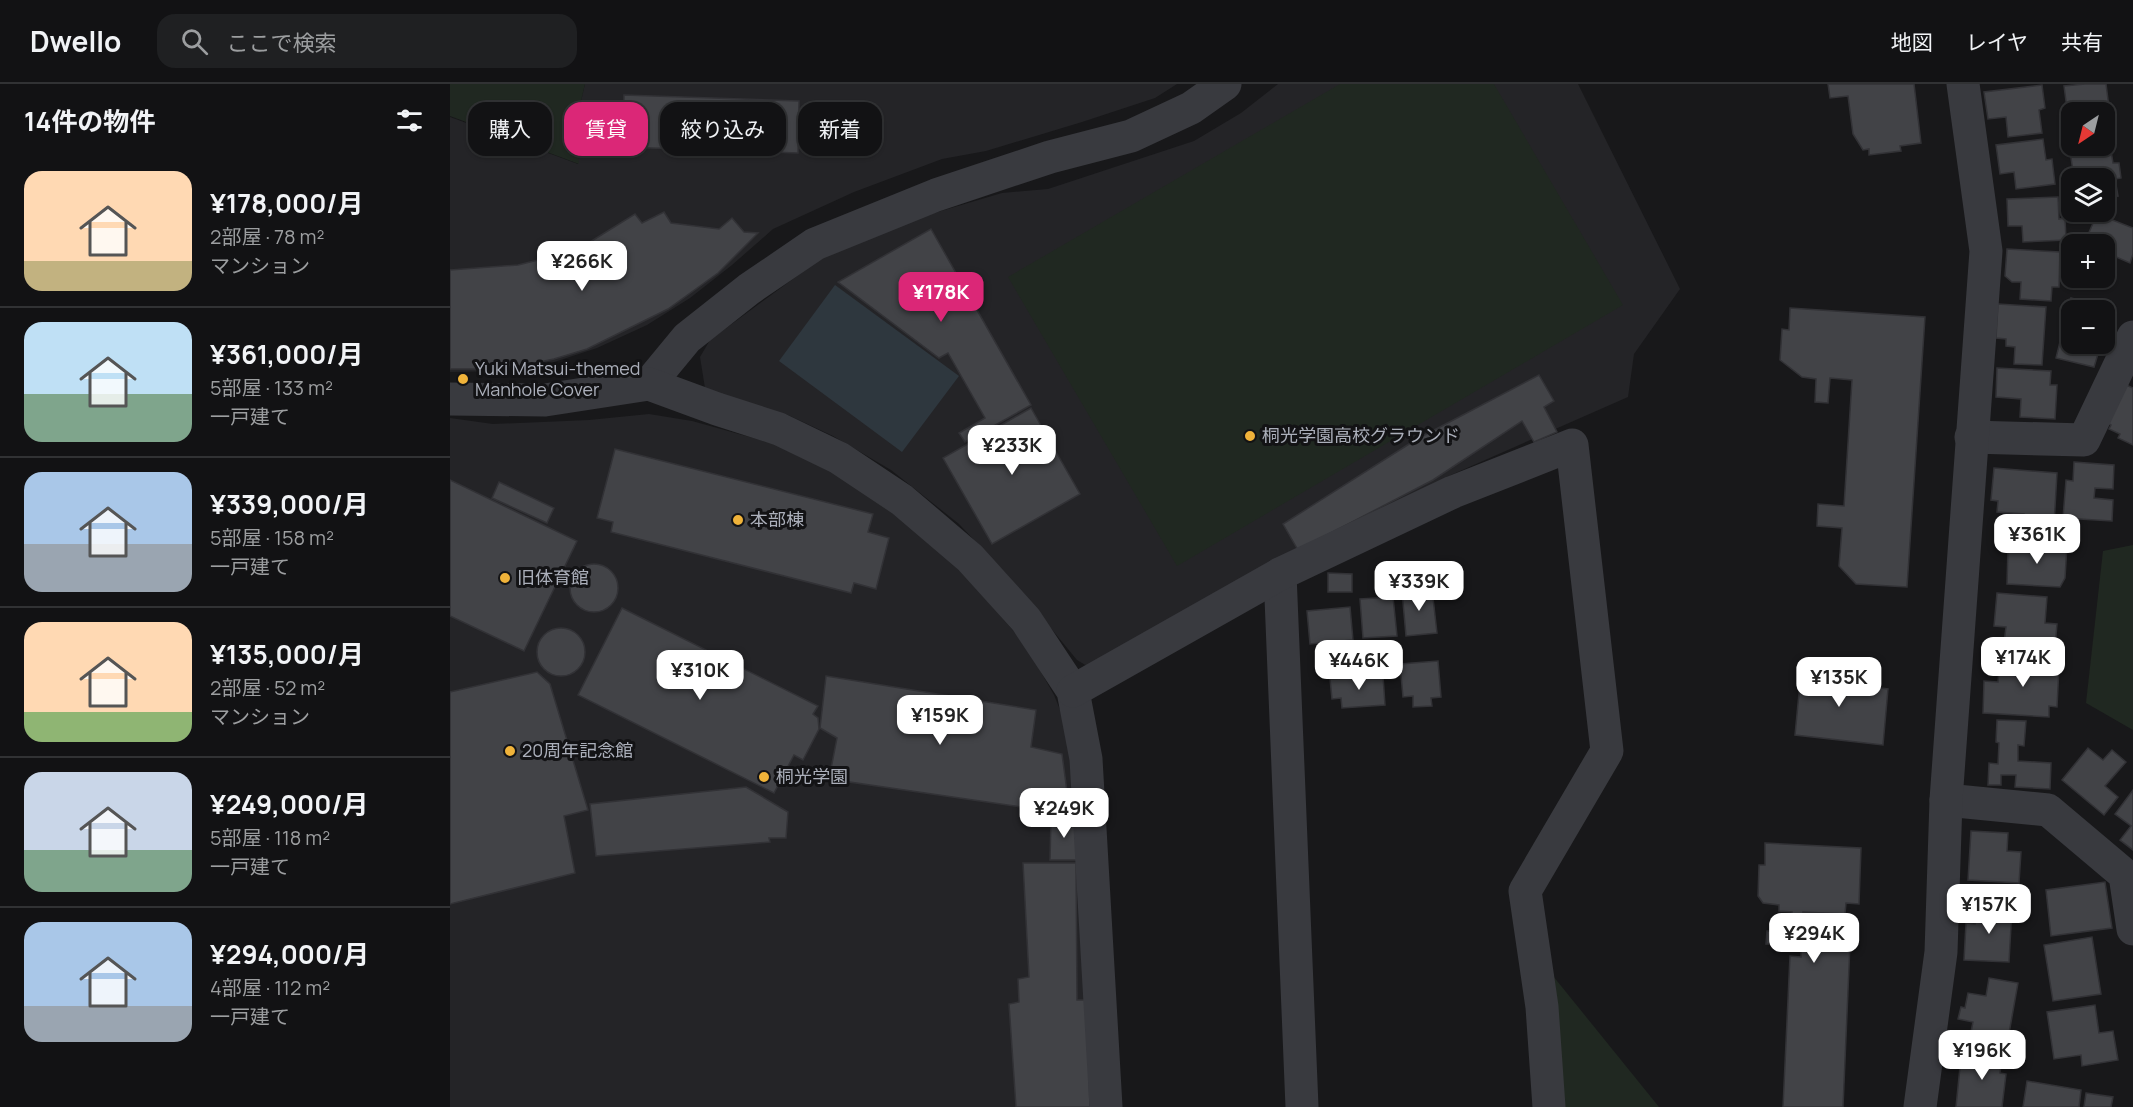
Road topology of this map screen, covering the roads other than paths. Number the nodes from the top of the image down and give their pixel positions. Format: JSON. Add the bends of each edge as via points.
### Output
{"nodes":[{"id":1,"x":1225,"y":84,"type":"edge"},
{"id":2,"x":1963,"y":84,"type":"edge"},
{"id":3,"x":2133,"y":337,"type":"edge"},
{"id":4,"x":649,"y":384,"type":"junction"},
{"id":5,"x":450,"y":399,"type":"edge"},
{"id":6,"x":1971,"y":436,"type":"junction"},
{"id":7,"x":1280,"y":574,"type":"junction"},
{"id":8,"x":1073,"y":691,"type":"junction"},
{"id":9,"x":1946,"y":800,"type":"junction"},
{"id":10,"x":2133,"y":930,"type":"edge"},
{"id":11,"x":1106,"y":1107,"type":"edge"},
{"id":12,"x":1302,"y":1107,"type":"edge"},
{"id":13,"x":1549,"y":1107,"type":"edge"},
{"id":14,"x":1920,"y":1107,"type":"edge"}],
"edges":[{"from":1,"to":4,"type":"street","via":[[1191,108],[1131,136],[1050,157],[936,195],[815,244],[687,338]]},
{"from":2,"to":6,"type":"street","via":[[1986,251]]},
{"from":3,"to":6,"type":"street","via":[[2084,440]]},
{"from":4,"to":5,"type":"street","via":[[545,400]]},
{"from":4,"to":8,"type":"street","via":[[779,429],[839,458],[902,500],[970,558],[1018,611]]},
{"from":6,"to":9,"type":"street"},
{"from":7,"to":8,"type":"street"},
{"from":7,"to":12,"type":"street"},
{"from":7,"to":13,"type":"street","via":[[1453,492],[1572,445],[1607,751],[1525,891],[1542,1007]]},
{"from":8,"to":11,"type":"street","via":[[1086,759]]},
{"from":9,"to":10,"type":"street","via":[[2048,810],[2125,875]]},
{"from":9,"to":14,"type":"street","via":[[1941,952]]}]}
